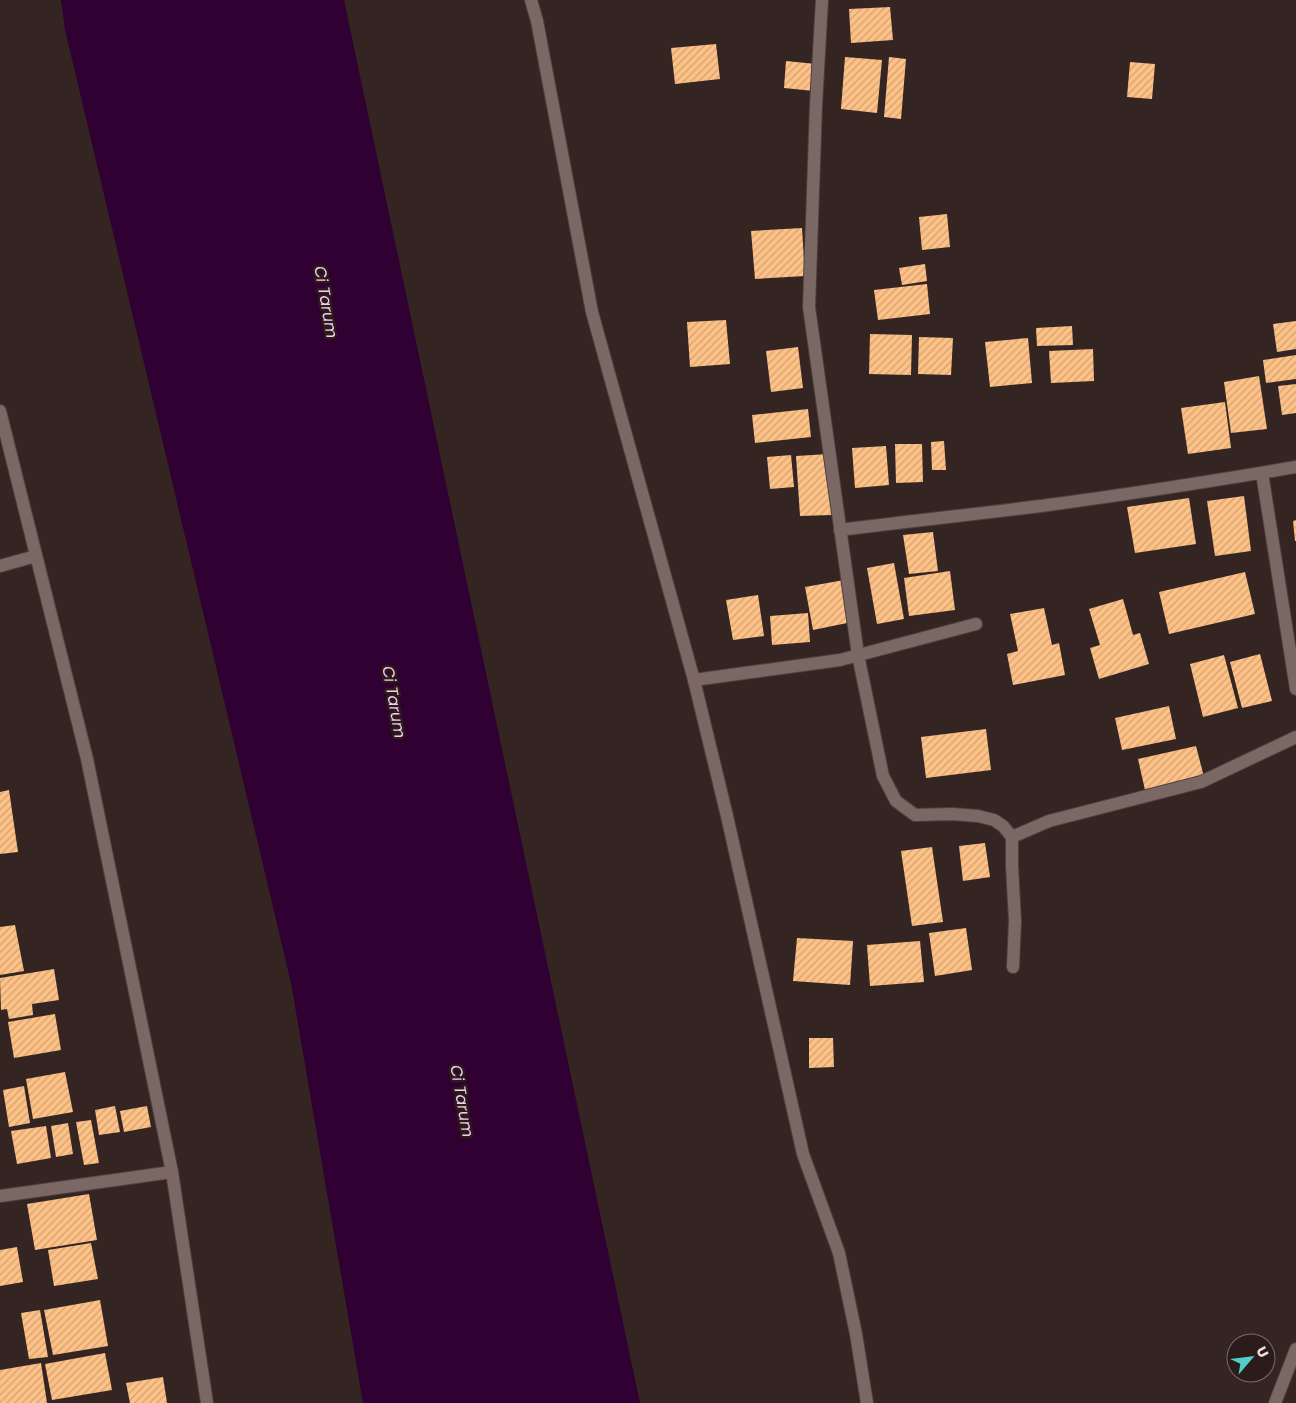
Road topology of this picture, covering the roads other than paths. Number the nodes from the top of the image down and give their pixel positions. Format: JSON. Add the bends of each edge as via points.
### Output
{"nodes":[{"id":1,"x":531,"y":0,"type":"edge"},
{"id":2,"x":822,"y":0,"type":"edge"},
{"id":3,"x":0,"y":410,"type":"edge"},
{"id":4,"x":1296,"y":467,"type":"edge"},
{"id":5,"x":1262,"y":473,"type":"junction"},
{"id":6,"x":840,"y":530,"type":"junction"},
{"id":7,"x":36,"y":556,"type":"junction"},
{"id":8,"x":0,"y":566,"type":"edge"},
{"id":9,"x":976,"y":624,"type":"dead end"},
{"id":10,"x":858,"y":656,"type":"junction"},
{"id":11,"x":694,"y":680,"type":"junction"},
{"id":12,"x":1296,"y":689,"type":"edge"},
{"id":13,"x":1296,"y":737,"type":"edge"},
{"id":14,"x":1012,"y":837,"type":"junction"},
{"id":15,"x":1013,"y":967,"type":"dead end"},
{"id":16,"x":172,"y":1172,"type":"junction"},
{"id":17,"x":0,"y":1196,"type":"edge"},
{"id":18,"x":1296,"y":1349,"type":"edge"},
{"id":19,"x":207,"y":1403,"type":"edge"},
{"id":20,"x":866,"y":1403,"type":"edge"},
{"id":21,"x":1275,"y":1403,"type":"edge"}],
"edges":[{"from":1,"to":11,"type":"street","via":[[592,312]]},
{"from":2,"to":6,"type":"street","via":[[809,307]]},
{"from":3,"to":7,"type":"street"},
{"from":4,"to":5,"type":"street"},
{"from":5,"to":6,"type":"street","via":[[1055,504]]},
{"from":5,"to":12,"type":"street"},
{"from":6,"to":10,"type":"street"},
{"from":7,"to":8,"type":"street"},
{"from":7,"to":16,"type":"street","via":[[87,759]]},
{"from":9,"to":10,"type":"street"},
{"from":10,"to":11,"type":"street"},
{"from":10,"to":14,"type":"street","via":[[883,776],[896,801],[916,815],[952,814],[994,820]]},
{"from":11,"to":20,"type":"street","via":[[803,1154],[839,1253]]},
{"from":13,"to":14,"type":"street","via":[[1201,782],[1049,821]]},
{"from":14,"to":15,"type":"street"},
{"from":16,"to":17,"type":"street"},
{"from":16,"to":19,"type":"street"},
{"from":18,"to":21,"type":"street"}]}
